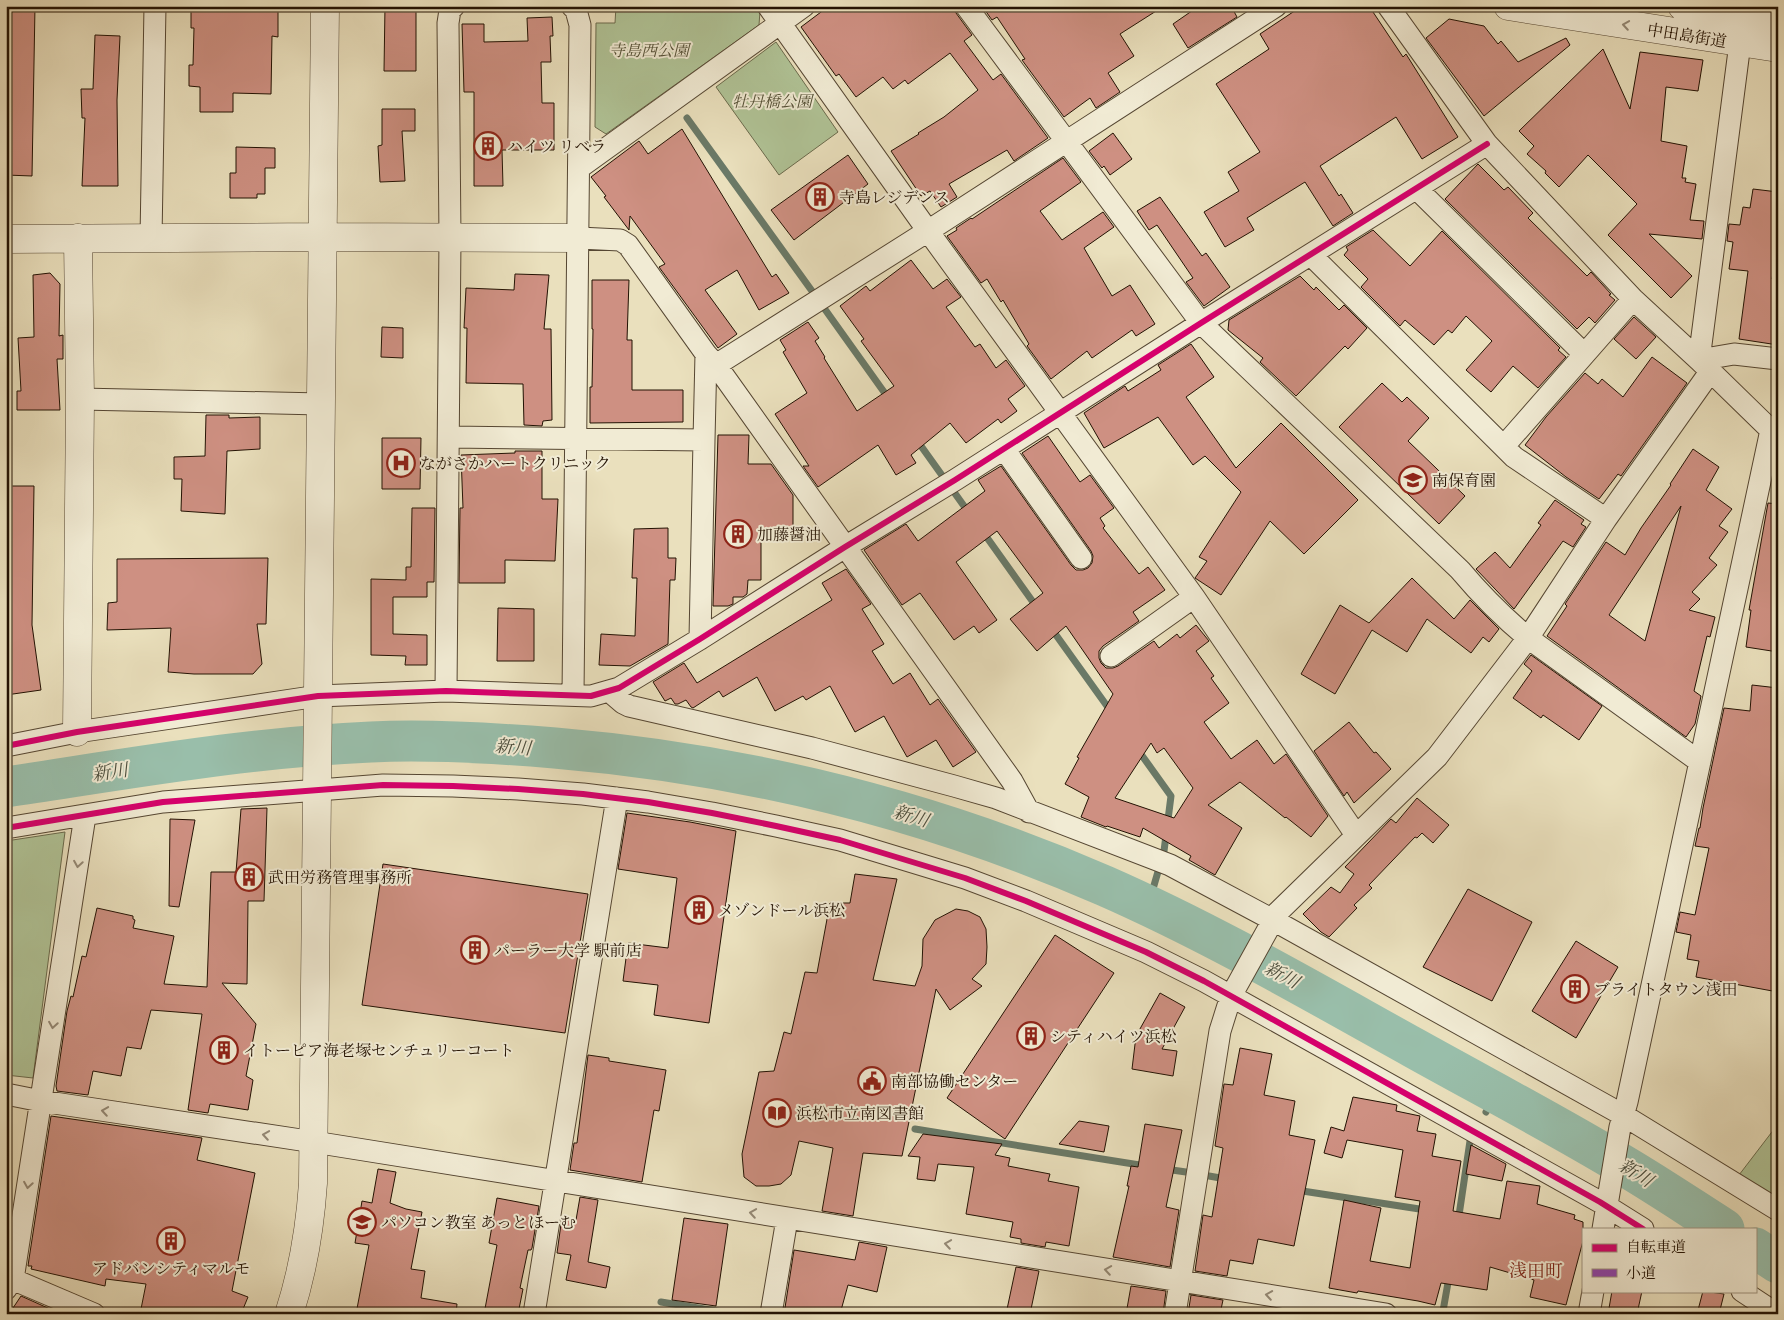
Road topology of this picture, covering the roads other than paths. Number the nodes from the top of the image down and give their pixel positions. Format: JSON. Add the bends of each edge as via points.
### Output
{"nodes":[{"id":1,"x":155,"y":6,"type":"edge"},
{"id":2,"x":325,"y":6,"type":"edge"},
{"id":3,"x":454,"y":6,"type":"edge"},
{"id":4,"x":572,"y":6,"type":"edge"},
{"id":5,"x":768,"y":6,"type":"edge"},
{"id":6,"x":804,"y":6,"type":"edge"},
{"id":7,"x":966,"y":6,"type":"edge"},
{"id":8,"x":1276,"y":6,"type":"edge"},
{"id":9,"x":1388,"y":6,"type":"edge"},
{"id":10,"x":1508,"y":6,"type":"edge"},
{"id":11,"x":1682,"y":6,"type":"edge"},
{"id":12,"x":1744,"y":11,"type":"edge"},
{"id":13,"x":1778,"y":21,"type":"edge"},
{"id":14,"x":780,"y":24,"type":"junction"},
{"id":15,"x":1740,"y":43,"type":"junction"},
{"id":16,"x":1778,"y":48,"type":"edge"},
{"id":17,"x":1068,"y":141,"type":"junction"},
{"id":18,"x":1487,"y":144,"type":"junction"},
{"id":19,"x":579,"y":168,"type":"junction"},
{"id":20,"x":1417,"y":189,"type":"junction"},
{"id":21,"x":928,"y":231,"type":"junction"},
{"id":22,"x":323,"y":237,"type":"junction"},
{"id":23,"x":6,"y":238,"type":"edge"},
{"id":24,"x":78,"y":238,"type":"junction"},
{"id":25,"x":151,"y":238,"type":"junction"},
{"id":26,"x":450,"y":238,"type":"junction"},
{"id":27,"x":578,"y":238,"type":"junction"},
{"id":28,"x":1311,"y":255,"type":"junction"},
{"id":29,"x":1633,"y":299,"type":"junction"},
{"id":30,"x":1201,"y":323,"type":"junction"},
{"id":31,"x":1584,"y":354,"type":"junction"},
{"id":32,"x":1778,"y":359,"type":"edge"},
{"id":33,"x":711,"y":360,"type":"junction"},
{"id":34,"x":1705,"y":366,"type":"junction"},
{"id":35,"x":80,"y":399,"type":"junction"},
{"id":36,"x":321,"y":404,"type":"junction"},
{"id":37,"x":1062,"y":414,"type":"junction"},
{"id":38,"x":1774,"y":434,"type":"edge"},
{"id":39,"x":449,"y":437,"type":"junction"},
{"id":40,"x":576,"y":439,"type":"junction"},
{"id":41,"x":704,"y":440,"type":"junction"},
{"id":42,"x":1504,"y":446,"type":"junction"},
{"id":43,"x":1004,"y":448,"type":"junction"},
{"id":44,"x":1606,"y":519,"type":"junction"},
{"id":45,"x":845,"y":547,"type":"junction"},
{"id":46,"x":1081,"y":558,"type":"dead end"},
{"id":47,"x":1194,"y":597,"type":"junction"},
{"id":48,"x":1528,"y":638,"type":"junction"},
{"id":49,"x":700,"y":639,"type":"junction"},
{"id":50,"x":1111,"y":656,"type":"dead end"},
{"id":51,"x":446,"y":691,"type":"junction"},
{"id":52,"x":609,"y":691,"type":"junction"},
{"id":53,"x":573,"y":695,"type":"junction"},
{"id":54,"x":318,"y":705,"type":"junction"},
{"id":55,"x":77,"y":732,"type":"junction"},
{"id":56,"x":6,"y":746,"type":"edge"},
{"id":57,"x":1700,"y":762,"type":"junction"},
{"id":58,"x":317,"y":784,"type":"junction"},
{"id":59,"x":617,"y":798,"type":"junction"},
{"id":60,"x":1029,"y":812,"type":"junction"},
{"id":61,"x":86,"y":816,"type":"junction"},
{"id":62,"x":6,"y":828,"type":"edge"},
{"id":63,"x":1356,"y":835,"type":"junction"},
{"id":64,"x":1271,"y":924,"type":"junction"},
{"id":65,"x":1234,"y":992,"type":"junction"},
{"id":66,"x":6,"y":1094,"type":"edge"},
{"id":67,"x":41,"y":1101,"type":"junction"},
{"id":68,"x":1622,"y":1121,"type":"junction"},
{"id":69,"x":314,"y":1142,"type":"junction"},
{"id":70,"x":555,"y":1182,"type":"junction"},
{"id":71,"x":1608,"y":1201,"type":"junction"},
{"id":72,"x":1778,"y":1210,"type":"edge"},
{"id":73,"x":786,"y":1219,"type":"junction"},
{"id":74,"x":1603,"y":1228,"type":"edge"},
{"id":75,"x":1642,"y":1228,"type":"edge"},
{"id":76,"x":1180,"y":1281,"type":"junction"},
{"id":77,"x":9,"y":1284,"type":"edge"},
{"id":78,"x":1593,"y":1292,"type":"edge"},
{"id":79,"x":1744,"y":1292,"type":"edge"},
{"id":80,"x":94,"y":1314,"type":"edge"},
{"id":81,"x":289,"y":1314,"type":"edge"},
{"id":82,"x":534,"y":1314,"type":"edge"},
{"id":83,"x":771,"y":1314,"type":"edge"},
{"id":84,"x":1175,"y":1314,"type":"edge"},
{"id":85,"x":1386,"y":1314,"type":"edge"},
{"id":86,"x":1589,"y":1314,"type":"edge"},
{"id":87,"x":1777,"y":1314,"type":"edge"}],
"edges":[{"from":1,"to":25,"type":"street"},
{"from":2,"to":22,"type":"street"},
{"from":3,"to":26,"type":"street","via":[[448,23]]},
{"from":4,"to":19,"type":"street","via":[[580,26]]},
{"from":5,"to":14,"type":"street"},
{"from":6,"to":14,"type":"street"},
{"from":7,"to":17,"type":"street"},
{"from":8,"to":17,"type":"street"},
{"from":9,"to":18,"type":"street"},
{"from":15,"to":10,"type":"street","name":"中田島街道","one_way":true},
{"from":11,"to":12,"type":"street","name":"中田島街道"},
{"from":12,"to":13,"type":"street","name":"中田島街道"},
{"from":14,"to":19,"type":"street"},
{"from":14,"to":21,"type":"street"},
{"from":15,"to":16,"type":"street","name":"中田島街道"},
{"from":15,"to":34,"type":"street"},
{"from":17,"to":21,"type":"street"},
{"from":17,"to":30,"type":"street"},
{"from":18,"to":20,"type":"street"},
{"from":18,"to":29,"type":"street"},
{"from":19,"to":27,"type":"street"},
{"from":20,"to":28,"type":"street"},
{"from":20,"to":31,"type":"street"},
{"from":21,"to":33,"type":"street","via":[[821,299]]},
{"from":21,"to":37,"type":"street"},
{"from":22,"to":25,"type":"street"},
{"from":22,"to":26,"type":"street"},
{"from":22,"to":36,"type":"street"},
{"from":23,"to":24,"type":"street"},
{"from":24,"to":25,"type":"street"},
{"from":24,"to":35,"type":"street"},
{"from":26,"to":27,"type":"street"},
{"from":26,"to":39,"type":"street"},
{"from":27,"to":33,"type":"street","via":[[620,240],[628,245]]},
{"from":27,"to":40,"type":"street"},
{"from":28,"to":30,"type":"street"},
{"from":28,"to":42,"type":"street"},
{"from":29,"to":31,"type":"street"},
{"from":29,"to":34,"type":"street"},
{"from":30,"to":37,"type":"street"},
{"from":30,"to":48,"type":"street"},
{"from":31,"to":42,"type":"street"},
{"from":32,"to":34,"type":"street","via":[[1734,354]]},
{"from":33,"to":41,"type":"street"},
{"from":33,"to":45,"type":"street"},
{"from":34,"to":38,"type":"street"},
{"from":34,"to":44,"type":"street"},
{"from":35,"to":36,"type":"street"},
{"from":35,"to":55,"type":"street"},
{"from":36,"to":54,"type":"street"},
{"from":37,"to":43,"type":"street"},
{"from":37,"to":47,"type":"street"},
{"from":38,"to":57,"type":"street"},
{"from":39,"to":40,"type":"street"},
{"from":39,"to":51,"type":"street"},
{"from":40,"to":41,"type":"street"},
{"from":40,"to":53,"type":"street"},
{"from":41,"to":49,"type":"street"},
{"from":42,"to":44,"type":"street","via":[[1523,464]]},
{"from":43,"to":45,"type":"street"},
{"from":43,"to":46,"type":"street"},
{"from":44,"to":48,"type":"street"},
{"from":45,"to":49,"type":"street"},
{"from":45,"to":60,"type":"street","via":[[1012,781]]},
{"from":47,"to":50,"type":"street"},
{"from":47,"to":63,"type":"street"},
{"from":48,"to":57,"type":"street"},
{"from":48,"to":63,"type":"street","via":[[1437,757]]},
{"from":49,"to":52,"type":"street","via":[[620,688]]},
{"from":51,"to":53,"type":"street"},
{"from":51,"to":54,"type":"street"},
{"from":52,"to":53,"type":"street","via":[[591,696]]},
{"from":52,"to":60,"type":"street","via":[[629,706],[831,753],[996,798]]},
{"from":54,"to":55,"type":"street","via":[[226,709]]},
{"from":54,"to":58,"type":"street"},
{"from":55,"to":56,"type":"street"},
{"from":57,"to":68,"type":"street"},
{"from":58,"to":59,"type":"street","via":[[518,789]]},
{"from":58,"to":61,"type":"street","via":[[163,802]]},
{"from":58,"to":69,"type":"street"},
{"from":59,"to":65,"type":"street","via":[[712,813],[840,840],[956,875],[1086,925]]},
{"from":59,"to":70,"type":"street"},
{"from":60,"to":64,"type":"street","via":[[1161,861]]},
{"from":61,"to":62,"type":"street"},
{"from":61,"to":67,"type":"street","one_way":true},
{"from":63,"to":64,"type":"street","via":[[1277,913]]},
{"from":64,"to":65,"type":"street"},
{"from":64,"to":68,"type":"street"},
{"from":65,"to":71,"type":"street"},
{"from":65,"to":76,"type":"street","via":[[1220,1031]]},
{"from":66,"to":67,"type":"street"},
{"from":69,"to":67,"type":"street","one_way":true},
{"from":67,"to":77,"type":"street","one_way":true},
{"from":68,"to":71,"type":"street"},
{"from":68,"to":72,"type":"street"},
{"from":69,"to":70,"type":"street"},
{"from":69,"to":81,"type":"street","via":[[305,1256]]},
{"from":73,"to":70,"type":"street","one_way":true},
{"from":70,"to":82,"type":"street"},
{"from":71,"to":74,"type":"street"},
{"from":71,"to":75,"type":"street"},
{"from":76,"to":73,"type":"street","one_way":true},
{"from":73,"to":83,"type":"street"},
{"from":76,"to":84,"type":"street"},
{"from":85,"to":76,"type":"street","one_way":true},
{"from":77,"to":80,"type":"street"},
{"from":78,"to":86,"type":"street"},
{"from":79,"to":87,"type":"street"}]}
